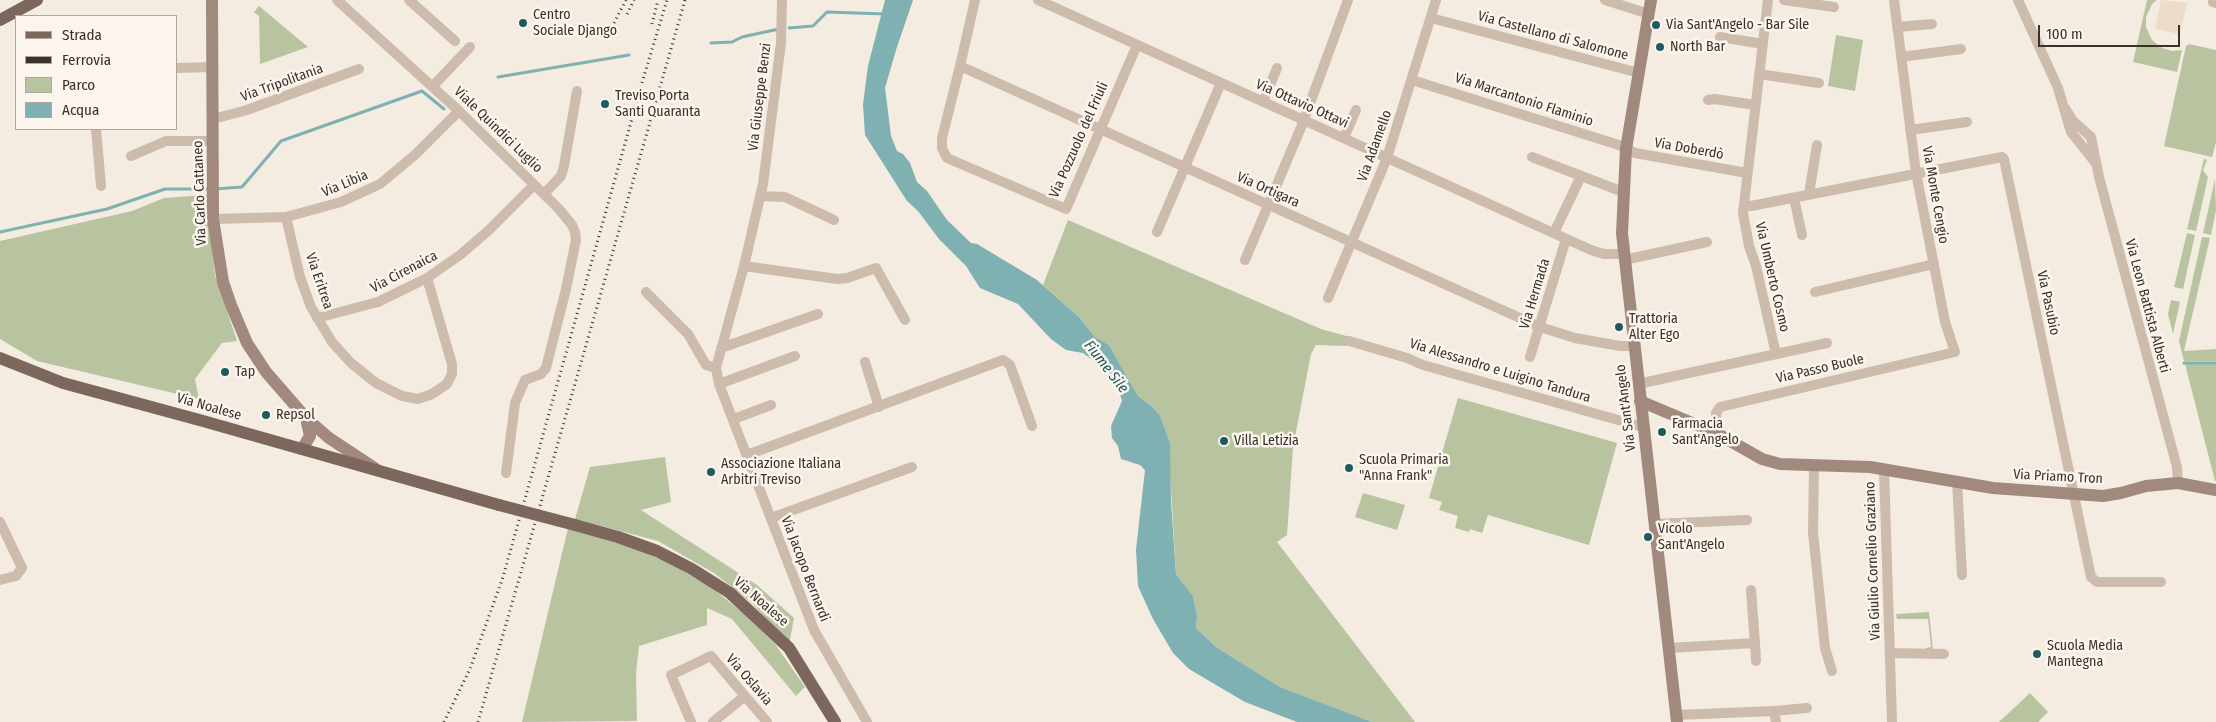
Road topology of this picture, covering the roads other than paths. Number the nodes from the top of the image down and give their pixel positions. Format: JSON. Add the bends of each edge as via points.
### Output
{"nodes":[{"id":1,"x":37,"y":0,"type":"edge"},
{"id":2,"x":212,"y":0,"type":"edge"},
{"id":3,"x":337,"y":0,"type":"edge"},
{"id":4,"x":409,"y":0,"type":"edge"},
{"id":5,"x":782,"y":0,"type":"edge"},
{"id":6,"x":975,"y":0,"type":"edge"},
{"id":7,"x":1038,"y":0,"type":"edge"},
{"id":8,"x":1348,"y":0,"type":"edge"},
{"id":9,"x":1436,"y":0,"type":"edge"},
{"id":10,"x":1605,"y":0,"type":"edge"},
{"id":11,"x":1651,"y":0,"type":"edge"},
{"id":12,"x":1768,"y":0,"type":"edge"},
{"id":13,"x":1784,"y":0,"type":"edge"},
{"id":14,"x":1894,"y":0,"type":"edge"},
{"id":15,"x":2018,"y":0,"type":"edge"},
{"id":16,"x":2213,"y":0,"type":"edge"},
{"id":17,"x":2216,"y":3,"type":"edge"},
{"id":18,"x":1834,"y":7,"type":"dead end"},
{"id":19,"x":1649,"y":14,"type":"junction"},
{"id":20,"x":1430,"y":18,"type":"junction"},
{"id":21,"x":0,"y":20,"type":"edge"},
{"id":22,"x":1932,"y":24,"type":"dead end"},
{"id":23,"x":1898,"y":28,"type":"junction"},
{"id":24,"x":1720,"y":37,"type":"dead end"},
{"id":25,"x":455,"y":41,"type":"dead end"},
{"id":26,"x":1762,"y":44,"type":"junction"},
{"id":27,"x":1137,"y":45,"type":"junction"},
{"id":28,"x":470,"y":47,"type":"dead end"},
{"id":29,"x":1961,"y":48,"type":"dead end"},
{"id":30,"x":1901,"y":57,"type":"junction"},
{"id":31,"x":960,"y":66,"type":"junction"},
{"id":32,"x":212,"y":67,"type":"junction"},
{"id":33,"x":178,"y":68,"type":"edge"},
{"id":34,"x":1277,"y":68,"type":"dead end"},
{"id":35,"x":359,"y":69,"type":"dead end"},
{"id":36,"x":1639,"y":73,"type":"junction"},
{"id":37,"x":1759,"y":74,"type":"junction"},
{"id":38,"x":1412,"y":80,"type":"junction"},
{"id":39,"x":1222,"y":83,"type":"junction"},
{"id":40,"x":1818,"y":83,"type":"dead end"},
{"id":41,"x":433,"y":86,"type":"junction"},
{"id":42,"x":577,"y":91,"type":"dead end"},
{"id":43,"x":1708,"y":100,"type":"dead end"},
{"id":44,"x":1263,"y":102,"type":"junction"},
{"id":45,"x":1755,"y":106,"type":"junction"},
{"id":46,"x":1356,"y":110,"type":"dead end"},
{"id":47,"x":459,"y":111,"type":"junction"},
{"id":48,"x":212,"y":119,"type":"junction"},
{"id":49,"x":1304,"y":120,"type":"junction"},
{"id":50,"x":1967,"y":122,"type":"dead end"},
{"id":51,"x":1101,"y":129,"type":"junction"},
{"id":52,"x":96,"y":130,"type":"edge"},
{"id":53,"x":1910,"y":130,"type":"junction"},
{"id":54,"x":1344,"y":138,"type":"junction"},
{"id":55,"x":213,"y":141,"type":"junction"},
{"id":56,"x":1817,"y":145,"type":"dead end"},
{"id":57,"x":1626,"y":149,"type":"junction"},
{"id":58,"x":132,"y":156,"type":"dead end"},
{"id":59,"x":1532,"y":157,"type":"dead end"},
{"id":60,"x":1388,"y":158,"type":"junction"},
{"id":61,"x":1186,"y":168,"type":"junction"},
{"id":62,"x":1747,"y":173,"type":"junction"},
{"id":63,"x":1916,"y":173,"type":"junction"},
{"id":64,"x":1581,"y":176,"type":"junction"},
{"id":65,"x":534,"y":184,"type":"junction"},
{"id":66,"x":101,"y":186,"type":"dead end"},
{"id":67,"x":1623,"y":192,"type":"junction"},
{"id":68,"x":544,"y":194,"type":"junction"},
{"id":69,"x":1809,"y":194,"type":"junction"},
{"id":70,"x":760,"y":196,"type":"junction"},
{"id":71,"x":1794,"y":198,"type":"junction"},
{"id":72,"x":1269,"y":205,"type":"junction"},
{"id":73,"x":1744,"y":205,"type":"junction"},
{"id":74,"x":286,"y":217,"type":"junction"},
{"id":75,"x":214,"y":219,"type":"junction"},
{"id":76,"x":834,"y":220,"type":"dead end"},
{"id":77,"x":1157,"y":232,"type":"dead end"},
{"id":78,"x":1554,"y":233,"type":"junction"},
{"id":79,"x":1802,"y":234,"type":"dead end"},
{"id":80,"x":1566,"y":239,"type":"junction"},
{"id":81,"x":1352,"y":242,"type":"junction"},
{"id":82,"x":1707,"y":242,"type":"dead end"},
{"id":83,"x":1623,"y":257,"type":"junction"},
{"id":84,"x":1244,"y":260,"type":"dead end"},
{"id":85,"x":1934,"y":264,"type":"junction"},
{"id":86,"x":744,"y":266,"type":"junction"},
{"id":87,"x":427,"y":278,"type":"junction"},
{"id":88,"x":646,"y":292,"type":"dead end"},
{"id":89,"x":1815,"y":292,"type":"dead end"},
{"id":90,"x":1328,"y":298,"type":"dead end"},
{"id":91,"x":818,"y":314,"type":"dead end"},
{"id":92,"x":317,"y":318,"type":"junction"},
{"id":93,"x":906,"y":320,"type":"dead end"},
{"id":94,"x":1540,"y":327,"type":"junction"},
{"id":95,"x":1349,"y":340,"type":"dead end"},
{"id":96,"x":1826,"y":343,"type":"dead end"},
{"id":97,"x":1634,"y":346,"type":"junction"},
{"id":98,"x":721,"y":348,"type":"junction"},
{"id":99,"x":1955,"y":352,"type":"joint"},
{"id":100,"x":1776,"y":354,"type":"junction"},
{"id":101,"x":795,"y":356,"type":"dead end"},
{"id":102,"x":1530,"y":357,"type":"dead end"},
{"id":103,"x":0,"y":358,"type":"edge"},
{"id":104,"x":865,"y":362,"type":"dead end"},
{"id":105,"x":716,"y":368,"type":"junction"},
{"id":106,"x":719,"y":384,"type":"junction"},
{"id":107,"x":1638,"y":384,"type":"junction"},
{"id":108,"x":1640,"y":401,"type":"junction"},
{"id":109,"x":771,"y":405,"type":"dead end"},
{"id":110,"x":879,"y":407,"type":"junction"},
{"id":111,"x":306,"y":418,"type":"junction"},
{"id":112,"x":734,"y":419,"type":"junction"},
{"id":113,"x":1032,"y":426,"type":"dead end"},
{"id":114,"x":1643,"y":428,"type":"junction"},
{"id":115,"x":1718,"y":434,"type":"junction"},
{"id":116,"x":302,"y":449,"type":"junction"},
{"id":117,"x":748,"y":455,"type":"junction"},
{"id":118,"x":1814,"y":466,"type":"junction"},
{"id":119,"x":912,"y":467,"type":"dead end"},
{"id":120,"x":1884,"y":469,"type":"junction"},
{"id":121,"x":378,"y":470,"type":"junction"},
{"id":122,"x":506,"y":473,"type":"dead end"},
{"id":123,"x":1957,"y":481,"type":"junction"},
{"id":124,"x":2178,"y":483,"type":"junction"},
{"id":125,"x":2216,"y":490,"type":"edge"},
{"id":126,"x":2074,"y":494,"type":"junction"},
{"id":127,"x":771,"y":518,"type":"junction"},
{"id":128,"x":1747,"y":520,"type":"dead end"},
{"id":129,"x":0,"y":522,"type":"edge"},
{"id":130,"x":1654,"y":524,"type":"junction"},
{"id":131,"x":1962,"y":575,"type":"dead end"},
{"id":132,"x":0,"y":580,"type":"edge"},
{"id":133,"x":2160,"y":582,"type":"dead end"},
{"id":134,"x":1751,"y":590,"type":"dead end"},
{"id":135,"x":1755,"y":643,"type":"junction"},
{"id":136,"x":1668,"y":648,"type":"junction"},
{"id":137,"x":1890,"y":653,"type":"junction"},
{"id":138,"x":1944,"y":654,"type":"dead end"},
{"id":139,"x":1756,"y":661,"type":"dead end"},
{"id":140,"x":1832,"y":671,"type":"dead end"},
{"id":141,"x":745,"y":696,"type":"junction"},
{"id":142,"x":1807,"y":708,"type":"dead end"},
{"id":143,"x":1774,"y":710,"type":"junction"},
{"id":144,"x":1677,"y":718,"type":"edge"},
{"id":145,"x":691,"y":722,"type":"edge"},
{"id":146,"x":713,"y":722,"type":"edge"},
{"id":147,"x":767,"y":722,"type":"edge"},
{"id":148,"x":835,"y":722,"type":"edge"},
{"id":149,"x":867,"y":722,"type":"edge"},
{"id":150,"x":1776,"y":722,"type":"edge"},
{"id":151,"x":1892,"y":722,"type":"edge"}],
"edges":[{"from":1,"to":21,"type":"main road"},
{"from":2,"to":32,"type":"street","name":"Via Carlo Cattaneo"},
{"from":3,"to":41,"type":"street","name":"Viale Quindici Luglio"},
{"from":4,"to":25,"type":"street"},
{"from":5,"to":70,"type":"street","name":"Via Giuseppe Benzi","via":[[781,43]]},
{"from":6,"to":31,"type":"street"},
{"from":7,"to":27,"type":"street","name":"Via Ottavio Ottavi"},
{"from":8,"to":49,"type":"street"},
{"from":9,"to":20,"type":"street","name":"Via Adamello"},
{"from":10,"to":19,"type":"street"},
{"from":11,"to":19,"type":"street","name":"Via Sant'Angelo"},
{"from":12,"to":26,"type":"street","name":"Via Umberto Cosmo"},
{"from":13,"to":18,"type":"street"},
{"from":14,"to":23,"type":"street","name":"Via Monte Cengio"},
{"from":15,"to":124,"type":"street","name":"Via Leon Battista Alberti","via":[[2065,108],[2071,132],[2096,164],[2179,475]]},
{"from":16,"to":17,"type":"street"},
{"from":19,"to":36,"type":"street","name":"Via Sant'Angelo"},
{"from":20,"to":36,"type":"street","name":"Via Castellano di Salomone"},
{"from":20,"to":38,"type":"street","name":"Via Adamello"},
{"from":22,"to":23,"type":"street"},
{"from":23,"to":30,"type":"street","name":"Via Monte Cengio"},
{"from":24,"to":26,"type":"street"},
{"from":26,"to":37,"type":"street","name":"Via Umberto Cosmo"},
{"from":27,"to":39,"type":"street","name":"Via Ottavio Ottavi"},
{"from":27,"to":51,"type":"street","name":"Via Pozzuolo del Friuli"},
{"from":28,"to":41,"type":"street","name":"Viale Quindici Luglio"},
{"from":29,"to":30,"type":"street"},
{"from":30,"to":53,"type":"street","name":"Via Monte Cengio"},
{"from":31,"to":51,"type":"street","name":"Via Ortigara"},
{"from":31,"to":51,"type":"street","name":"Via Pozzuolo del Friuli","via":[[942,144],[944,153],[952,161],[1066,209]]},
{"from":32,"to":33,"type":"street"},
{"from":32,"to":48,"type":"street","name":"Via Carlo Cattaneo"},
{"from":34,"to":44,"type":"street"},
{"from":35,"to":48,"type":"street","name":"Via Tripolitania","via":[[247,110]]},
{"from":36,"to":57,"type":"street","name":"Via Sant'Angelo"},
{"from":37,"to":40,"type":"street"},
{"from":37,"to":45,"type":"street","name":"Via Umberto Cosmo"},
{"from":38,"to":57,"type":"street","name":"Via Marcantonio Flaminio"},
{"from":38,"to":60,"type":"street","name":"Via Adamello"},
{"from":39,"to":44,"type":"street","name":"Via Ottavio Ottavi"},
{"from":39,"to":61,"type":"street"},
{"from":41,"to":47,"type":"street","name":"Viale Quindici Luglio"},
{"from":42,"to":68,"type":"street","name":"Viale Quindici Luglio","via":[[561,176]]},
{"from":43,"to":45,"type":"street"},
{"from":44,"to":49,"type":"street","name":"Via Ottavio Ottavi"},
{"from":45,"to":62,"type":"street","name":"Via Umberto Cosmo"},
{"from":46,"to":54,"type":"street"},
{"from":47,"to":65,"type":"street","name":"Viale Quindici Luglio"},
{"from":47,"to":74,"type":"street","name":"Via Libia","via":[[380,184],[341,202]]},
{"from":48,"to":55,"type":"street","name":"Via Carlo Cattaneo"},
{"from":49,"to":54,"type":"street","name":"Via Ottavio Ottavi"},
{"from":49,"to":72,"type":"street"},
{"from":50,"to":53,"type":"street","name":"Via Monte Cengio"},
{"from":51,"to":61,"type":"street","name":"Via Ortigara"},
{"from":52,"to":66,"type":"street"},
{"from":53,"to":63,"type":"street","name":"Via Monte Cengio"},
{"from":54,"to":60,"type":"street","name":"Via Ottavio Ottavi"},
{"from":55,"to":58,"type":"street","via":[[166,141]]},
{"from":55,"to":75,"type":"street","name":"Via Carlo Cattaneo"},
{"from":56,"to":69,"type":"street"},
{"from":57,"to":62,"type":"street","name":"Via Doberdò"},
{"from":57,"to":67,"type":"street","name":"Via Sant'Angelo"},
{"from":59,"to":64,"type":"street"},
{"from":60,"to":78,"type":"street","name":"Via Ottavio Ottavi"},
{"from":60,"to":81,"type":"street","name":"Via Adamello"},
{"from":61,"to":72,"type":"street","name":"Via Ortigara"},
{"from":61,"to":77,"type":"street"},
{"from":62,"to":73,"type":"street","name":"Via Umberto Cosmo"},
{"from":63,"to":69,"type":"street","name":"Via Pasubio"},
{"from":63,"to":85,"type":"street","name":"Via Monte Cengio"},
{"from":63,"to":126,"type":"street","name":"Via Pasubio","via":[[1998,156],[2004,160]]},
{"from":64,"to":67,"type":"street"},
{"from":64,"to":78,"type":"street"},
{"from":65,"to":68,"type":"street","name":"Viale Quindici Luglio"},
{"from":65,"to":87,"type":"street","name":"Via Cirenaica","via":[[488,231]]},
{"from":67,"to":83,"type":"street","name":"Via Sant'Angelo"},
{"from":68,"to":122,"type":"street","name":"Viale Quindici Luglio","via":[[572,225],[576,240],[546,368],[542,374],[525,380],[515,403]]},
{"from":69,"to":71,"type":"street","name":"Via Pasubio"},
{"from":70,"to":76,"type":"street","via":[[785,197]]},
{"from":70,"to":86,"type":"street","name":"Via Giuseppe Benzi"},
{"from":71,"to":73,"type":"street","name":"Via Pasubio"},
{"from":71,"to":79,"type":"street"},
{"from":72,"to":81,"type":"street","name":"Via Ortigara"},
{"from":72,"to":84,"type":"street"},
{"from":73,"to":100,"type":"street","name":"Via Umberto Cosmo","via":[[1749,246]]},
{"from":74,"to":75,"type":"street","name":"Via Libia"},
{"from":74,"to":92,"type":"street","name":"Via Eritrea","via":[[300,277]]},
{"from":75,"to":111,"type":"street","name":"Via Carlo Cattaneo","via":[[223,282],[247,343],[266,372]]},
{"from":78,"to":80,"type":"street","name":"Via Ottavio Ottavi"},
{"from":80,"to":83,"type":"street","name":"Via Ottavio Ottavi","via":[[1597,252]]},
{"from":80,"to":94,"type":"street","name":"Via Hermada"},
{"from":81,"to":90,"type":"street","name":"Via Adamello"},
{"from":81,"to":94,"type":"street","name":"Via Ortigara"},
{"from":82,"to":83,"type":"street"},
{"from":83,"to":97,"type":"street","name":"Via Sant'Angelo"},
{"from":85,"to":89,"type":"street","name":"Via Monte Cengio"},
{"from":85,"to":99,"type":"street","name":"Via Monte Cengio"},
{"from":86,"to":93,"type":"street","via":[[836,279],[876,268]]},
{"from":86,"to":98,"type":"street","name":"Via Giuseppe Benzi"},
{"from":87,"to":92,"type":"street","name":"Via Cirenaica","via":[[378,302]]},
{"from":87,"to":92,"type":"street","name":"Via Eritrea","via":[[452,364],[447,384],[432,394],[418,399],[402,396],[376,383],[332,342]]},
{"from":88,"to":105,"type":"street","via":[[688,334],[706,365]]},
{"from":91,"to":98,"type":"street"},
{"from":94,"to":97,"type":"street","name":"Via Ortigara","via":[[1584,339]]},
{"from":94,"to":102,"type":"street","name":"Via Hermada"},
{"from":95,"to":114,"type":"street","name":"Via Alessandro e Luigino Tandura","via":[[1423,365]]},
{"from":96,"to":100,"type":"street","name":"Via Umberto Cosmo"},
{"from":97,"to":107,"type":"street","name":"Via Sant'Angelo"},
{"from":98,"to":105,"type":"street","name":"Via Giuseppe Benzi"},
{"from":99,"to":115,"type":"street","name":"Via Passo Buole","via":[[1720,407],[1716,413]]},
{"from":100,"to":107,"type":"street","name":"Via Umberto Cosmo"},
{"from":101,"to":106,"type":"street"},
{"from":103,"to":116,"type":"main road","name":"Via Noalese","via":[[63,383]]},
{"from":104,"to":110,"type":"street"},
{"from":105,"to":106,"type":"street","name":"Via Jacopo Bernardi"},
{"from":106,"to":112,"type":"street","name":"Via Jacopo Bernardi"},
{"from":107,"to":108,"type":"street","name":"Via Sant'Angelo"},
{"from":108,"to":114,"type":"street","name":"Via Sant'Angelo"},
{"from":108,"to":115,"type":"street","name":"Via Priamo Tron"},
{"from":109,"to":112,"type":"street"},
{"from":110,"to":113,"type":"street","via":[[1003,360],[1010,365]]},
{"from":110,"to":117,"type":"street"},
{"from":111,"to":116,"type":"street","via":[[310,436]]},
{"from":111,"to":121,"type":"street","name":"Via Carlo Cattaneo","via":[[329,438]]},
{"from":112,"to":117,"type":"street","name":"Via Jacopo Bernardi"},
{"from":114,"to":130,"type":"street","name":"Via Sant'Angelo"},
{"from":115,"to":118,"type":"street","name":"Via Priamo Tron","via":[[1762,459],[1780,464]]},
{"from":116,"to":121,"type":"main road","name":"Via Noalese"},
{"from":117,"to":127,"type":"street","name":"Via Jacopo Bernardi"},
{"from":118,"to":120,"type":"street","name":"Via Priamo Tron","via":[[1851,465]]},
{"from":118,"to":140,"type":"street","via":[[1814,542],[1825,648]]},
{"from":119,"to":127,"type":"street"},
{"from":120,"to":123,"type":"street","name":"Via Priamo Tron"},
{"from":120,"to":137,"type":"street","name":"Via Giulio Cornelio Graziano"},
{"from":121,"to":148,"type":"main road","name":"Via Noalese","bridge":true,"via":[[618,536],[692,569],[730,593],[789,648]]},
{"from":123,"to":126,"type":"street","name":"Via Priamo Tron","via":[[2002,489]]},
{"from":123,"to":131,"type":"street"},
{"from":124,"to":125,"type":"street","name":"Via Priamo Tron"},
{"from":124,"to":126,"type":"street","name":"Via Priamo Tron","via":[[2150,485],[2113,495]]},
{"from":126,"to":133,"type":"street","name":"Via Pasubio","via":[[2092,580]]},
{"from":127,"to":149,"type":"street","name":"Via Jacopo Bernardi","via":[[814,630]]},
{"from":128,"to":130,"type":"street"},
{"from":129,"to":132,"type":"street","via":[[22,568],[16,576]]},
{"from":130,"to":136,"type":"street","name":"Via Sant'Angelo"},
{"from":134,"to":135,"type":"street"},
{"from":135,"to":136,"type":"street"},
{"from":135,"to":139,"type":"street"},
{"from":136,"to":144,"type":"street","name":"Via Sant'Angelo"},
{"from":137,"to":138,"type":"street","name":"Via Giulio Cornelio Graziano"},
{"from":137,"to":151,"type":"street","name":"Via Giulio Cornelio Graziano"},
{"from":141,"to":145,"type":"street","name":"Via Oslavia","via":[[711,656],[671,674]]},
{"from":141,"to":146,"type":"street"},
{"from":141,"to":147,"type":"street","name":"Via Oslavia"},
{"from":142,"to":143,"type":"street"},
{"from":143,"to":144,"type":"street"},
{"from":143,"to":150,"type":"street"}]}
